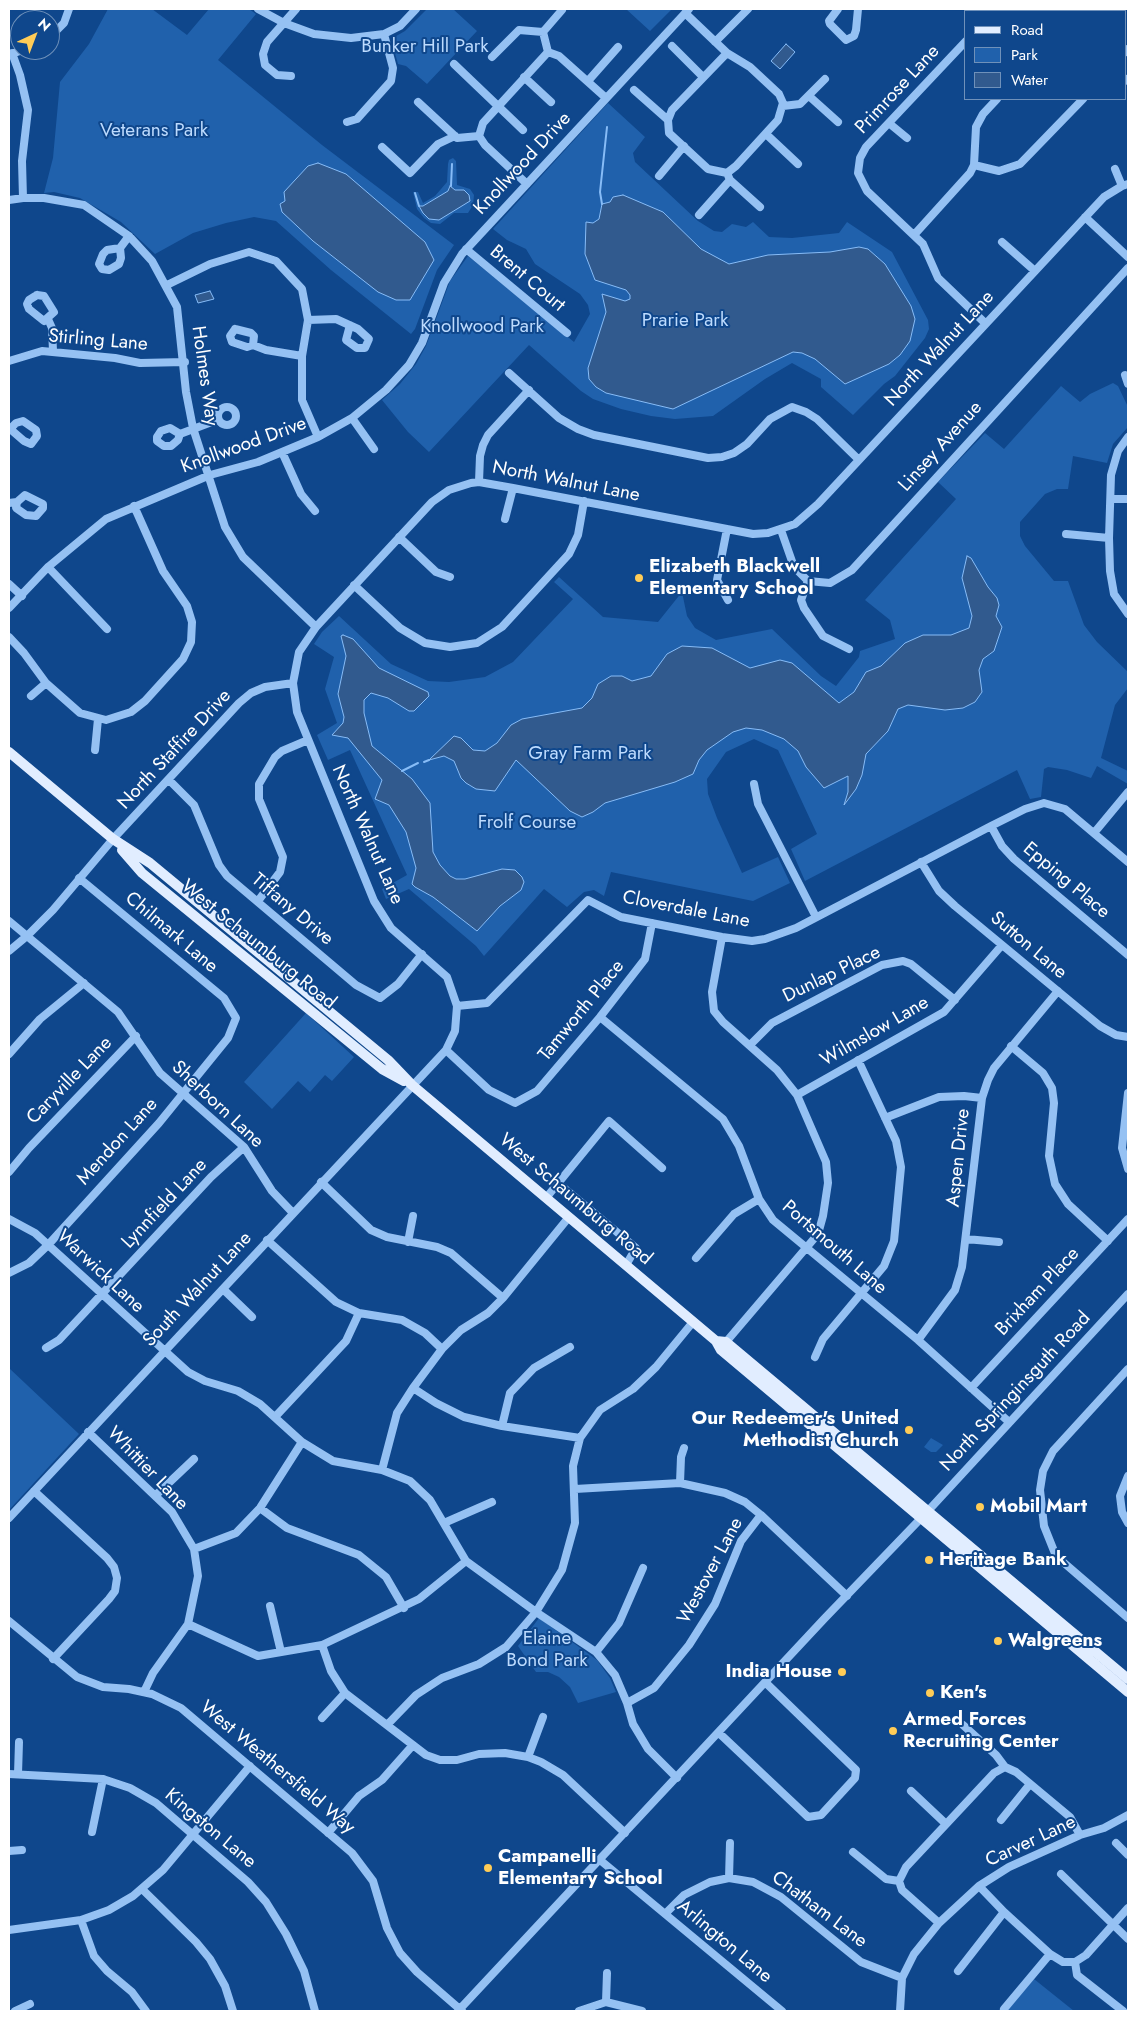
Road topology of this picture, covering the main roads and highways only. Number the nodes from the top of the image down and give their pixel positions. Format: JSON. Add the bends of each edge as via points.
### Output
{"nodes":[{"id":1,"x":9,"y":752,"type":"edge"},
{"id":2,"x":925,"y":1515,"type":"junction"},
{"id":3,"x":1128,"y":1679,"type":"edge"},
{"id":4,"x":1128,"y":1692,"type":"edge"}],
"edges":[{"from":1,"to":2,"type":"main road","name":"West Schaumburg Road","via":[[113,840],[142,872],[382,1069],[412,1085]]},
{"from":2,"to":3,"type":"main road","name":"West Schaumburg Road"},
{"from":2,"to":4,"type":"main road","name":"West Schaumburg Road"}]}
